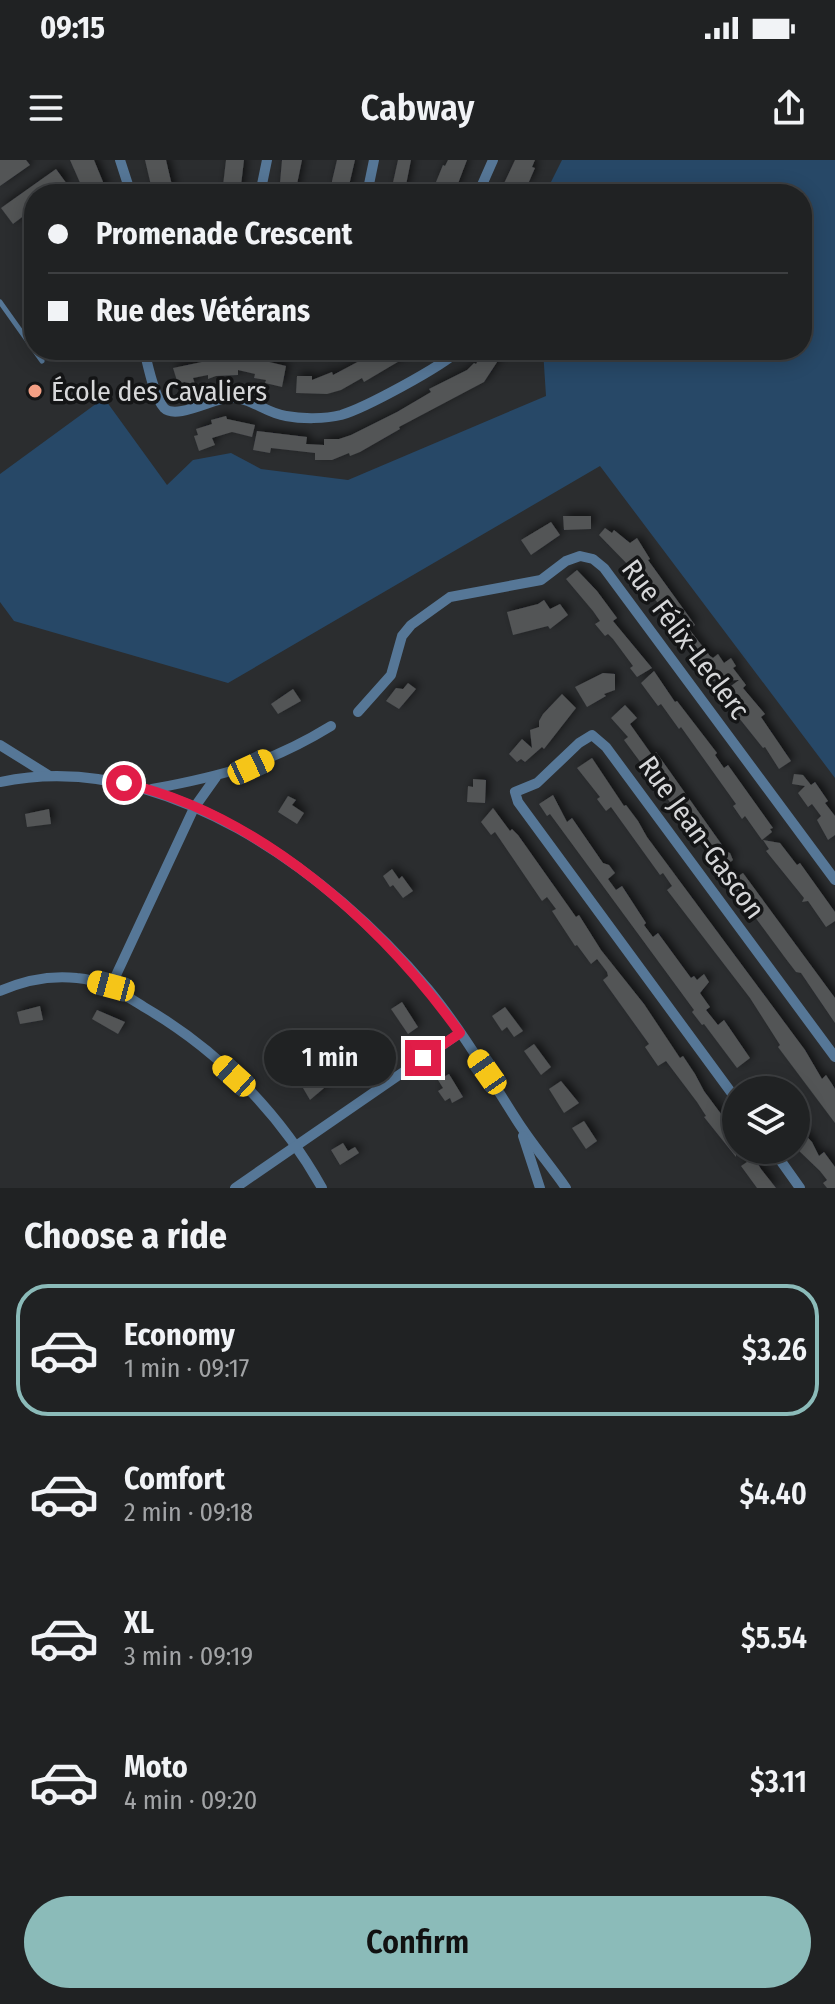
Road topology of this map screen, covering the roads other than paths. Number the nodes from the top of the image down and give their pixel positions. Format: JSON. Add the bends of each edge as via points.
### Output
{"nodes":[{"id":1,"x":120,"y":160,"type":"edge"},
{"id":2,"x":267,"y":160,"type":"edge"},
{"id":3,"x":374,"y":160,"type":"edge"},
{"id":4,"x":493,"y":160,"type":"edge"},
{"id":5,"x":128,"y":184,"type":"edge"},
{"id":6,"x":262,"y":184,"type":"edge"},
{"id":7,"x":369,"y":184,"type":"edge"},
{"id":8,"x":482,"y":184,"type":"edge"},
{"id":9,"x":0,"y":302,"type":"edge"},
{"id":10,"x":24,"y":336,"type":"edge"},
{"id":11,"x":147,"y":360,"type":"edge"},
{"id":12,"x":443,"y":360,"type":"edge"},
{"id":13,"x":358,"y":712,"type":"dead end"},
{"id":14,"x":331,"y":726,"type":"dead end"},
{"id":15,"x":0,"y":745,"type":"edge"},
{"id":16,"x":48,"y":775,"type":"junction"},
{"id":17,"x":216,"y":777,"type":"junction"},
{"id":18,"x":0,"y":782,"type":"edge"},
{"id":19,"x":150,"y":789,"type":"junction"},
{"id":20,"x":194,"y":808,"type":"junction"},
{"id":21,"x":835,"y":880,"type":"edge"},
{"id":22,"x":111,"y":986,"type":"junction"},
{"id":23,"x":0,"y":991,"type":"edge"},
{"id":24,"x":460,"y":1033,"type":"junction"},
{"id":25,"x":835,"y":1057,"type":"edge"},
{"id":26,"x":722,"y":1080,"type":"edge"},
{"id":27,"x":518,"y":1123,"type":"junction"},
{"id":28,"x":296,"y":1146,"type":"junction"},
{"id":29,"x":783,"y":1164,"type":"edge"},
{"id":30,"x":235,"y":1188,"type":"edge"},
{"id":31,"x":322,"y":1188,"type":"edge"},
{"id":32,"x":540,"y":1188,"type":"edge"},
{"id":33,"x":566,"y":1188,"type":"edge"},
{"id":34,"x":800,"y":1188,"type":"edge"}],
"edges":[{"from":1,"to":5,"type":"street"},
{"from":2,"to":6,"type":"street"},
{"from":3,"to":7,"type":"street"},
{"from":4,"to":8,"type":"street"},
{"from":9,"to":10,"type":"lane"},
{"from":11,"to":12,"type":"street","via":[[165,409],[185,411],[233,397],[283,416],[338,416]]},
{"from":13,"to":21,"type":"street","name":"Rue Félix-Leclerc","via":[[391,675],[402,636],[450,597],[541,580],[573,558],[587,557],[604,568]]},
{"from":14,"to":17,"type":"street","via":[[251,767]]},
{"from":15,"to":16,"type":"street"},
{"from":16,"to":18,"type":"street"},
{"from":16,"to":19,"type":"street"},
{"from":17,"to":19,"type":"street"},
{"from":17,"to":20,"type":"street"},
{"from":19,"to":20,"type":"street"},
{"from":20,"to":22,"type":"street"},
{"from":20,"to":24,"type":"street","via":[[271,850],[331,894],[397,953]]},
{"from":22,"to":23,"type":"street","via":[[49,977]]},
{"from":22,"to":28,"type":"street","via":[[187,1034],[251,1091]]},
{"from":24,"to":27,"type":"street"},
{"from":24,"to":28,"type":"street"},
{"from":25,"to":26,"type":"street","name":"Rue Jean-Gascon","via":[[592,735],[537,783],[515,792],[518,802]]},
{"from":27,"to":32,"type":"street"},
{"from":27,"to":33,"type":"street"},
{"from":28,"to":30,"type":"street"},
{"from":28,"to":31,"type":"street"},
{"from":29,"to":34,"type":"street"}]}
